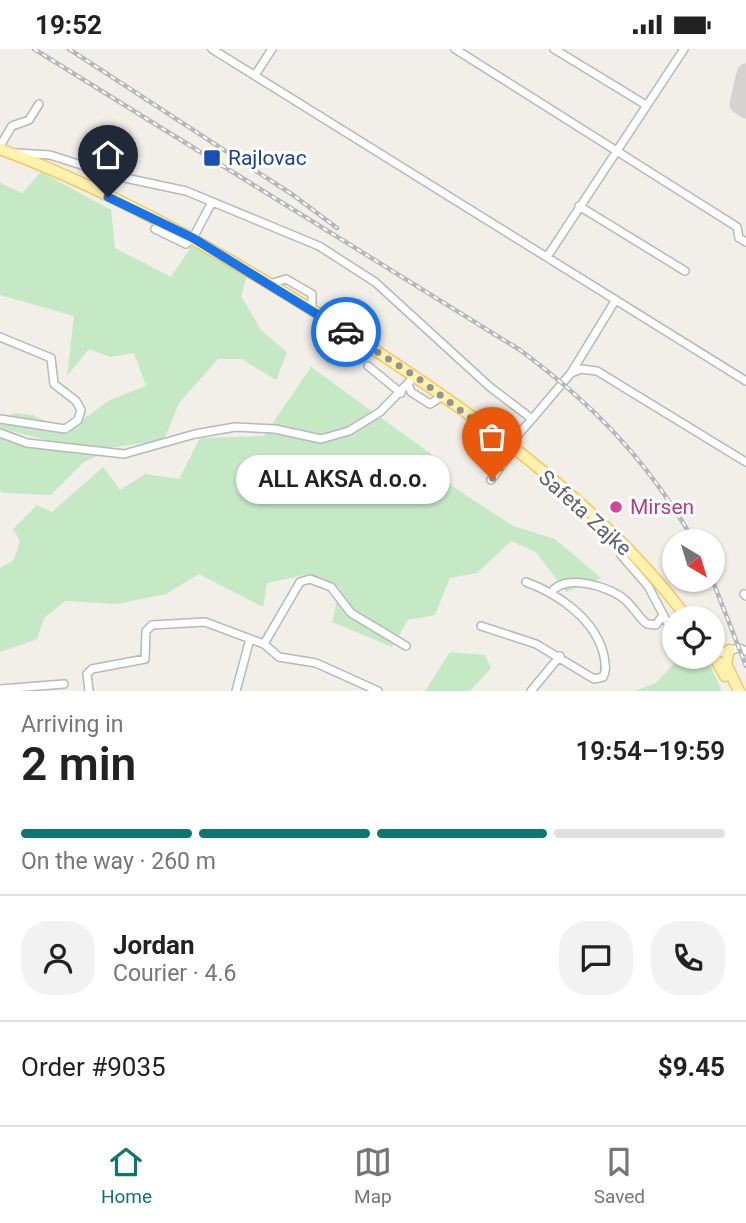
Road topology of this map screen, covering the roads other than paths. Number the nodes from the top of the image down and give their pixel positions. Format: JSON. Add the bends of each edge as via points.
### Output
{"nodes":[{"id":1,"x":212,"y":49,"type":"edge"},
{"id":2,"x":272,"y":49,"type":"edge"},
{"id":3,"x":455,"y":49,"type":"edge"},
{"id":4,"x":554,"y":49,"type":"edge"},
{"id":5,"x":684,"y":49,"type":"edge"},
{"id":6,"x":255,"y":75,"type":"junction"},
{"id":7,"x":39,"y":104,"type":"dead end"},
{"id":8,"x":646,"y":106,"type":"junction"},
{"id":9,"x":0,"y":147,"type":"edge"},
{"id":10,"x":615,"y":150,"type":"junction"},
{"id":11,"x":11,"y":153,"type":"junction"},
{"id":12,"x":212,"y":202,"type":"junction"},
{"id":13,"x":579,"y":206,"type":"junction"},
{"id":14,"x":155,"y":229,"type":"dead end"},
{"id":15,"x":193,"y":238,"type":"junction"},
{"id":16,"x":746,"y":242,"type":"edge"},
{"id":17,"x":547,"y":257,"type":"junction"},
{"id":18,"x":685,"y":271,"type":"dead end"},
{"id":19,"x":615,"y":301,"type":"junction"},
{"id":20,"x":0,"y":337,"type":"edge"},
{"id":21,"x":368,"y":366,"type":"dead end"},
{"id":22,"x":571,"y":373,"type":"junction"},
{"id":23,"x":415,"y":376,"type":"junction"},
{"id":24,"x":746,"y":380,"type":"edge"},
{"id":25,"x":409,"y":386,"type":"junction"},
{"id":26,"x":401,"y":393,"type":"junction"},
{"id":27,"x":443,"y":396,"type":"junction"},
{"id":28,"x":0,"y":419,"type":"edge"},
{"id":29,"x":532,"y":419,"type":"junction"},
{"id":30,"x":0,"y":433,"type":"edge"},
{"id":31,"x":511,"y":448,"type":"junction"},
{"id":32,"x":746,"y":461,"type":"edge"},
{"id":33,"x":492,"y":479,"type":"dead end"},
{"id":34,"x":623,"y":544,"type":"junction"},
{"id":35,"x":526,"y":582,"type":"dead end"},
{"id":36,"x":551,"y":593,"type":"junction"},
{"id":37,"x":677,"y":606,"type":"edge"},
{"id":38,"x":662,"y":613,"type":"edge"},
{"id":39,"x":662,"y":616,"type":"edge"},
{"id":40,"x":481,"y":626,"type":"dead end"},
{"id":41,"x":250,"y":639,"type":"junction"},
{"id":42,"x":264,"y":644,"type":"junction"},
{"id":43,"x":405,"y":646,"type":"dead end"},
{"id":44,"x":729,"y":650,"type":"junction"},
{"id":45,"x":725,"y":651,"type":"edge"},
{"id":46,"x":746,"y":651,"type":"edge"},
{"id":47,"x":560,"y":656,"type":"junction"},
{"id":48,"x":721,"y":669,"type":"edge"},
{"id":49,"x":64,"y":684,"type":"dead end"},
{"id":50,"x":0,"y":689,"type":"edge"},
{"id":51,"x":89,"y":691,"type":"edge"},
{"id":52,"x":236,"y":691,"type":"edge"},
{"id":53,"x":378,"y":691,"type":"edge"},
{"id":54,"x":531,"y":691,"type":"edge"},
{"id":55,"x":733,"y":691,"type":"edge"},
{"id":56,"x":739,"y":691,"type":"edge"}],
"edges":[{"from":1,"to":6,"type":"street"},
{"from":2,"to":6,"type":"street"},
{"from":3,"to":10,"type":"street"},
{"from":4,"to":8,"type":"street"},
{"from":5,"to":8,"type":"street"},
{"from":6,"to":17,"type":"street"},
{"from":7,"to":9,"type":"street","via":[[29,120],[12,126]]},
{"from":8,"to":10,"type":"street"},
{"from":9,"to":11,"type":"main road","name":"Safeta Zajke"},
{"from":10,"to":13,"type":"street"},
{"from":10,"to":16,"type":"street","via":[[737,227]]},
{"from":11,"to":12,"type":"street","via":[[50,155]]},
{"from":11,"to":15,"type":"main road","name":"Safeta Zajke"},
{"from":12,"to":15,"type":"street"},
{"from":12,"to":29,"type":"street","via":[[353,265],[489,387]]},
{"from":13,"to":17,"type":"street"},
{"from":13,"to":18,"type":"street"},
{"from":14,"to":15,"type":"street","via":[[186,244]]},
{"from":15,"to":23,"type":"main road","name":"Safeta Zajke"},
{"from":17,"to":19,"type":"street"},
{"from":19,"to":22,"type":"street"},
{"from":19,"to":24,"type":"street"},
{"from":20,"to":28,"type":"street","via":[[51,358],[54,384],[81,410],[78,420],[65,429]]},
{"from":21,"to":26,"type":"street"},
{"from":22,"to":29,"type":"street"},
{"from":22,"to":32,"type":"street","via":[[597,371]]},
{"from":23,"to":25,"type":"street"},
{"from":23,"to":27,"type":"main road","name":"Safeta Zajke"},
{"from":25,"to":26,"type":"street"},
{"from":25,"to":27,"type":"street","via":[[430,404]]},
{"from":26,"to":30,"type":"street","via":[[349,432],[321,439],[275,429],[235,427],[124,454],[27,443]]},
{"from":27,"to":31,"type":"main road","name":"Safeta Zajke"},
{"from":29,"to":31,"type":"street"},
{"from":31,"to":33,"type":"street"},
{"from":31,"to":34,"type":"main road","name":"Safeta Zajke"},
{"from":34,"to":37,"type":"main road","name":"Safeta Zajke"},
{"from":34,"to":38,"type":"street","via":[[621,555],[648,586]]},
{"from":35,"to":36,"type":"street"},
{"from":36,"to":39,"type":"street","via":[[556,587],[579,582],[623,598],[648,624],[656,625]]},
{"from":36,"to":47,"type":"street","via":[[583,618],[598,639],[606,674],[594,679]]},
{"from":40,"to":47,"type":"street"},
{"from":41,"to":42,"type":"street"},
{"from":41,"to":51,"type":"street","via":[[205,622],[154,624],[146,631],[145,659],[92,669],[87,674]]},
{"from":41,"to":52,"type":"street"},
{"from":42,"to":43,"type":"street","via":[[300,582],[310,579],[331,587],[351,613]]},
{"from":42,"to":53,"type":"street","via":[[279,657],[316,663]]},
{"from":44,"to":45,"type":"street"},
{"from":44,"to":46,"type":"street"},
{"from":44,"to":56,"type":"main road","via":[[726,664]]},
{"from":47,"to":54,"type":"street"},
{"from":48,"to":55,"type":"main road"},
{"from":49,"to":50,"type":"street"}]}
